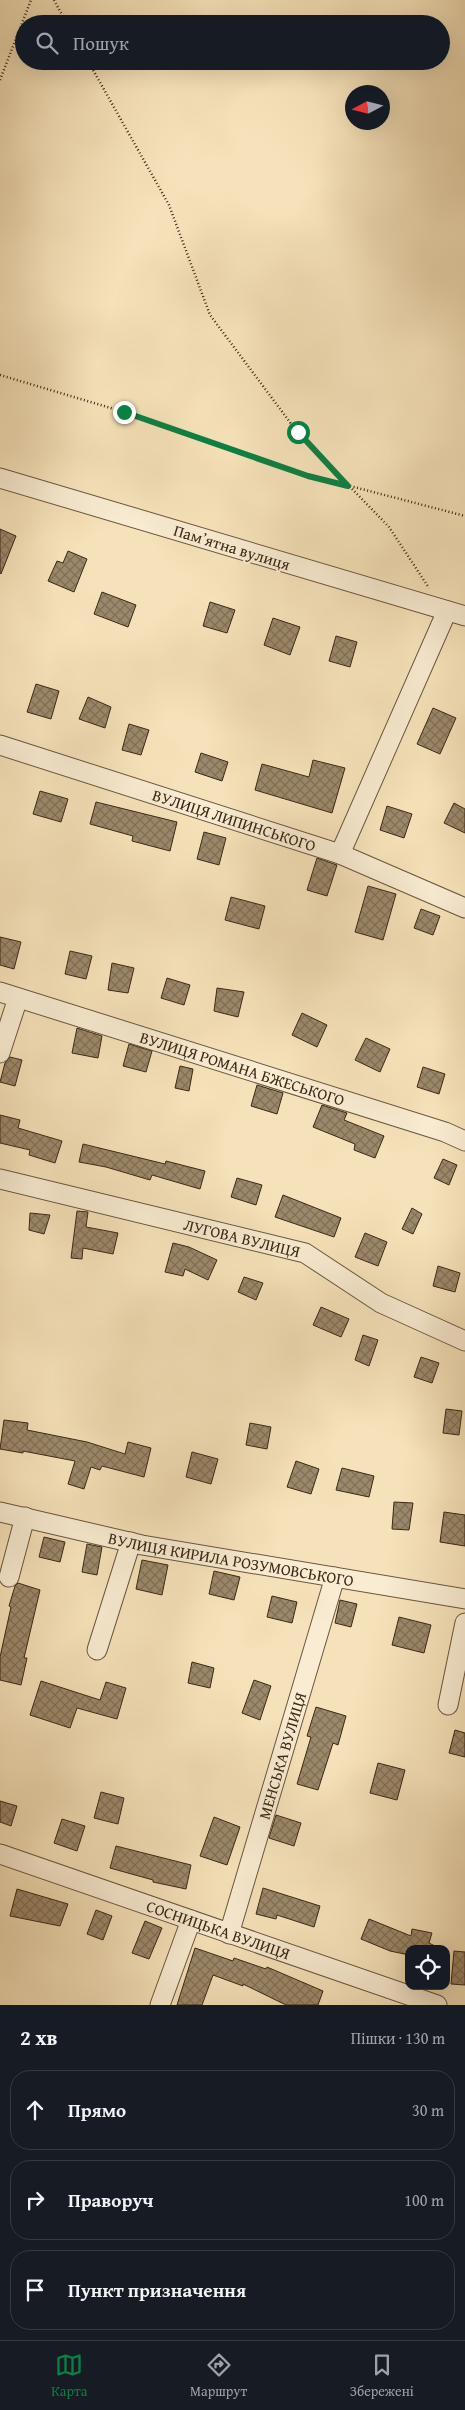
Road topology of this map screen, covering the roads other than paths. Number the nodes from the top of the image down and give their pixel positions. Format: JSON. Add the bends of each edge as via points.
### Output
{"nodes":[{"id":1,"x":0,"y":478,"type":"edge"},
{"id":2,"x":445,"y":610,"type":"junction"},
{"id":3,"x":465,"y":616,"type":"edge"},
{"id":4,"x":0,"y":745,"type":"edge"},
{"id":5,"x":340,"y":854,"type":"junction"},
{"id":6,"x":465,"y":908,"type":"edge"},
{"id":7,"x":0,"y":992,"type":"edge"},
{"id":8,"x":18,"y":998,"type":"junction"},
{"id":9,"x":0,"y":1053,"type":"edge"},
{"id":10,"x":465,"y":1141,"type":"edge"},
{"id":11,"x":0,"y":1179,"type":"edge"},
{"id":12,"x":465,"y":1341,"type":"edge"},
{"id":13,"x":0,"y":1512,"type":"edge"},
{"id":14,"x":25,"y":1517,"type":"junction"},
{"id":15,"x":131,"y":1542,"type":"junction"},
{"id":16,"x":9,"y":1576,"type":"dead end"},
{"id":17,"x":335,"y":1577,"type":"junction"},
{"id":18,"x":465,"y":1599,"type":"edge"},
{"id":19,"x":465,"y":1623,"type":"edge"},
{"id":20,"x":97,"y":1650,"type":"dead end"},
{"id":21,"x":448,"y":1705,"type":"dead end"},
{"id":22,"x":0,"y":1854,"type":"edge"},
{"id":23,"x":191,"y":1920,"type":"junction"},
{"id":24,"x":229,"y":1934,"type":"junction"},
{"id":25,"x":160,"y":2005,"type":"edge"},
{"id":26,"x":437,"y":2005,"type":"edge"}],
"edges":[{"from":1,"to":2,"type":"street","name":"Памʼятна вулиця"},
{"from":2,"to":3,"type":"street","name":"Памʼятна вулиця"},
{"from":2,"to":5,"type":"street"},
{"from":4,"to":5,"type":"street","name":"ВУЛИЦЯ ЛИПИНСЬКОГО"},
{"from":5,"to":6,"type":"street","name":"ВУЛИЦЯ ЛИПИНСЬКОГО"},
{"from":7,"to":8,"type":"street","name":"ВУЛИЦЯ РОМАНА БЖЕСЬКОГО"},
{"from":8,"to":9,"type":"street"},
{"from":8,"to":10,"type":"street","name":"ВУЛИЦЯ РОМАНА БЖЕСЬКОГО"},
{"from":11,"to":12,"type":"street","name":"ЛУГОВА ВУЛИЦЯ","via":[[305,1253],[380,1303]]},
{"from":13,"to":14,"type":"street","name":"ВУЛИЦЯ КИРИЛА РОЗУМОВСЬКОГО"},
{"from":14,"to":15,"type":"street","name":"ВУЛИЦЯ КИРИЛА РОЗУМОВСЬКОГО"},
{"from":14,"to":16,"type":"street"},
{"from":15,"to":17,"type":"street","name":"ВУЛИЦЯ КИРИЛА РОЗУМОВСЬКОГО"},
{"from":15,"to":20,"type":"street"},
{"from":17,"to":18,"type":"street","name":"ВУЛИЦЯ КИРИЛА РОЗУМОВСЬКОГО"},
{"from":17,"to":24,"type":"street","name":"МЕНСЬКА ВУЛИЦЯ"},
{"from":19,"to":21,"type":"street"},
{"from":22,"to":23,"type":"street","name":"СОСНИЦЬКА ВУЛИЦЯ"},
{"from":23,"to":24,"type":"street","name":"СОСНИЦЬКА ВУЛИЦЯ"},
{"from":23,"to":25,"type":"street"},
{"from":24,"to":26,"type":"street","name":"СОСНИЦЬКА ВУЛИЦЯ"}]}
